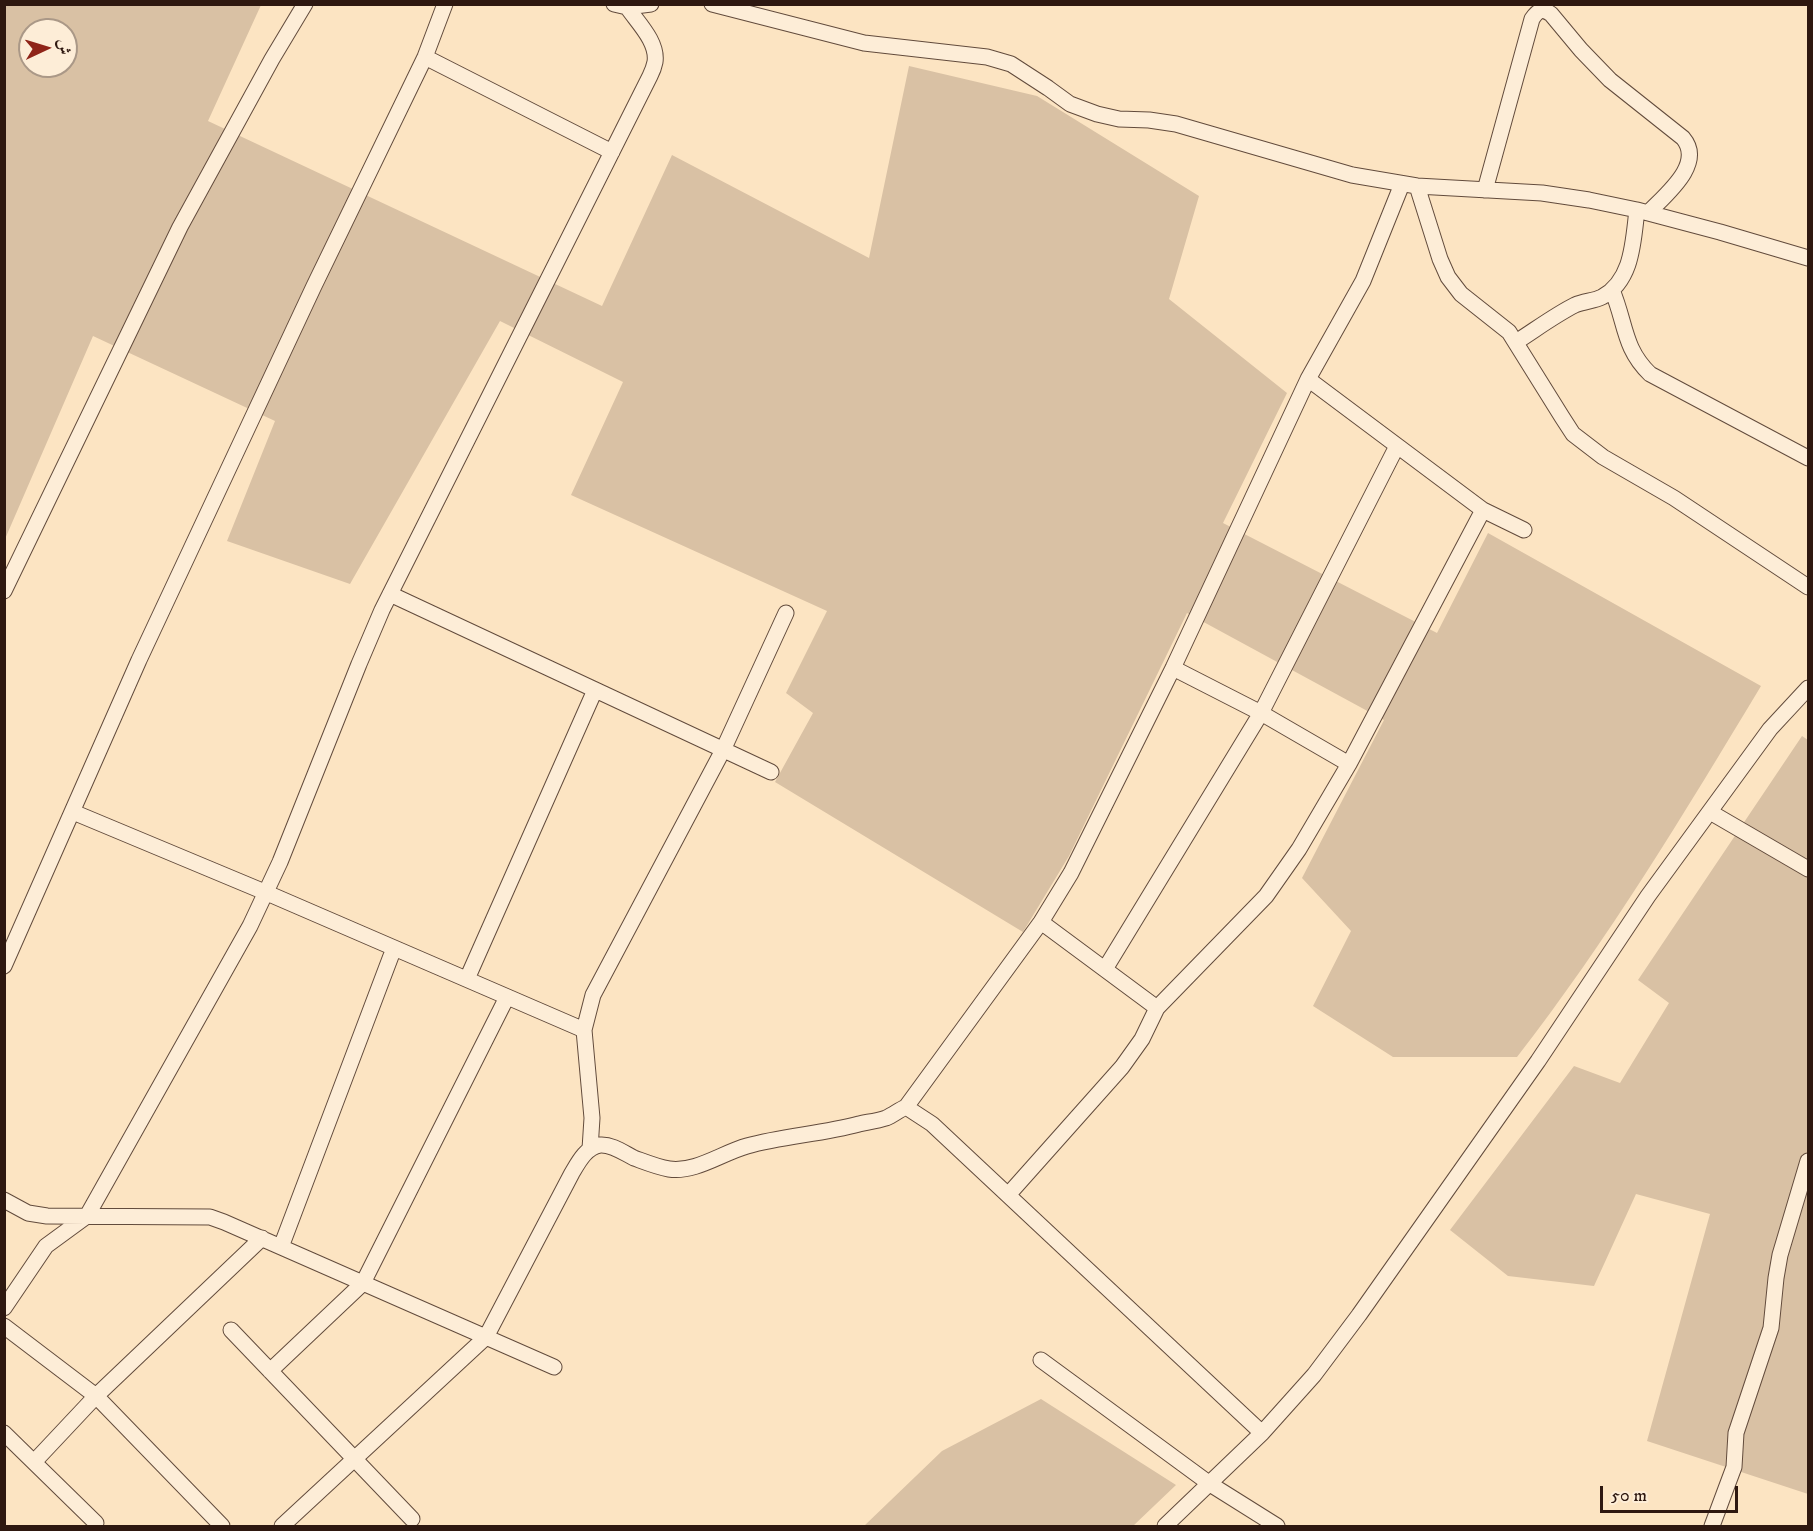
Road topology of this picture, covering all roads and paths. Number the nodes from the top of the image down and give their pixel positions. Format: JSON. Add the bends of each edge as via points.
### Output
{"nodes":[{"id":1,"x":304,"y":4,"type":"edge"},
{"id":2,"x":445,"y":4,"type":"edge"},
{"id":3,"x":651,"y":4,"type":"edge"},
{"id":4,"x":712,"y":4,"type":"edge"},
{"id":5,"x":620,"y":6,"type":"edge"},
{"id":6,"x":425,"y":57,"type":"junction"},
{"id":7,"x":612,"y":152,"type":"junction"},
{"id":8,"x":1410,"y":185,"type":"junction"},
{"id":9,"x":1485,"y":190,"type":"junction"},
{"id":10,"x":1643,"y":212,"type":"junction"},
{"id":11,"x":1809,"y":258,"type":"edge"},
{"id":12,"x":1612,"y":290,"type":"junction"},
{"id":13,"x":1516,"y":342,"type":"junction"},
{"id":14,"x":1308,"y":379,"type":"junction"},
{"id":15,"x":1397,"y":446,"type":"junction"},
{"id":16,"x":1809,"y":458,"type":"edge"},
{"id":17,"x":1483,"y":510,"type":"junction"},
{"id":18,"x":1524,"y":530,"type":"dead end"},
{"id":19,"x":1809,"y":587,"type":"edge"},
{"id":20,"x":4,"y":591,"type":"edge"},
{"id":21,"x":390,"y":594,"type":"junction"},
{"id":22,"x":786,"y":612,"type":"dead end"},
{"id":23,"x":1173,"y":668,"type":"junction"},
{"id":24,"x":1809,"y":688,"type":"edge"},
{"id":25,"x":595,"y":690,"type":"junction"},
{"id":26,"x":1261,"y":713,"type":"junction"},
{"id":27,"x":723,"y":750,"type":"junction"},
{"id":28,"x":1349,"y":764,"type":"junction"},
{"id":29,"x":771,"y":772,"type":"dead end"},
{"id":30,"x":73,"y":812,"type":"junction"},
{"id":31,"x":1710,"y":812,"type":"junction"},
{"id":32,"x":1809,"y":869,"type":"edge"},
{"id":33,"x":267,"y":893,"type":"junction"},
{"id":34,"x":1041,"y":922,"type":"junction"},
{"id":35,"x":394,"y":948,"type":"junction"},
{"id":36,"x":4,"y":966,"type":"edge"},
{"id":37,"x":1105,"y":969,"type":"junction"},
{"id":38,"x":467,"y":980,"type":"junction"},
{"id":39,"x":507,"y":997,"type":"junction"},
{"id":40,"x":1157,"y":1008,"type":"junction"},
{"id":41,"x":584,"y":1030,"type":"junction"},
{"id":42,"x":906,"y":1107,"type":"junction"},
{"id":43,"x":590,"y":1149,"type":"junction"},
{"id":44,"x":1809,"y":1161,"type":"edge"},
{"id":45,"x":1008,"y":1195,"type":"junction"},
{"id":46,"x":4,"y":1200,"type":"edge"},
{"id":47,"x":87,"y":1216,"type":"junction"},
{"id":48,"x":262,"y":1238,"type":"junction"},
{"id":49,"x":281,"y":1247,"type":"junction"},
{"id":50,"x":363,"y":1283,"type":"junction"},
{"id":51,"x":4,"y":1308,"type":"edge"},
{"id":52,"x":4,"y":1326,"type":"edge"},
{"id":53,"x":231,"y":1330,"type":"dead end"},
{"id":54,"x":486,"y":1337,"type":"junction"},
{"id":55,"x":1041,"y":1360,"type":"dead end"},
{"id":56,"x":555,"y":1367,"type":"dead end"},
{"id":57,"x":270,"y":1371,"type":"junction"},
{"id":58,"x":96,"y":1396,"type":"junction"},
{"id":59,"x":4,"y":1433,"type":"edge"},
{"id":60,"x":1262,"y":1433,"type":"junction"},
{"id":61,"x":355,"y":1459,"type":"junction"},
{"id":62,"x":33,"y":1462,"type":"junction"},
{"id":63,"x":1210,"y":1484,"type":"junction"},
{"id":64,"x":412,"y":1519,"type":"dead end"},
{"id":65,"x":96,"y":1523,"type":"dead end"},
{"id":66,"x":222,"y":1527,"type":"edge"},
{"id":67,"x":282,"y":1527,"type":"edge"},
{"id":68,"x":1165,"y":1527,"type":"edge"},
{"id":69,"x":1277,"y":1527,"type":"edge"},
{"id":70,"x":1712,"y":1527,"type":"edge"}],
"edges":[{"from":1,"to":20,"type":"street","via":[[180,227]]},
{"from":2,"to":6,"type":"street"},
{"from":3,"to":5,"type":"street"},
{"from":4,"to":8,"type":"street","via":[[864,43],[987,57],[1011,64],[1070,104],[1096,114],[1176,124],[1352,175]]},
{"from":5,"to":7,"type":"street","via":[[649,37],[655,61]]},
{"from":6,"to":7,"type":"street"},
{"from":6,"to":30,"type":"street","via":[[139,660]]},
{"from":7,"to":21,"type":"street"},
{"from":8,"to":9,"type":"street"},
{"from":8,"to":13,"type":"street","via":[[1448,277],[1461,294],[1501,324]]},
{"from":8,"to":14,"type":"street"},
{"from":9,"to":10,"type":"street","via":[[1542,193]]},
{"from":9,"to":10,"type":"street","via":[[1532,19],[1536,12],[1545,10],[1610,80],[1689,147],[1690,159],[1681,178]]},
{"from":10,"to":11,"type":"street"},
{"from":10,"to":12,"type":"street","via":[[1627,268]]},
{"from":12,"to":13,"type":"street","via":[[1577,304]]},
{"from":12,"to":16,"type":"street","via":[[1629,346],[1650,374]]},
{"from":13,"to":19,"type":"street","via":[[1573,434]]},
{"from":14,"to":15,"type":"street"},
{"from":14,"to":23,"type":"street"},
{"from":15,"to":17,"type":"street"},
{"from":15,"to":26,"type":"street"},
{"from":17,"to":18,"type":"street"},
{"from":17,"to":28,"type":"street"},
{"from":21,"to":25,"type":"street"},
{"from":21,"to":33,"type":"street"},
{"from":22,"to":27,"type":"street"},
{"from":23,"to":26,"type":"street"},
{"from":23,"to":34,"type":"street","via":[[1071,873]]},
{"from":24,"to":31,"type":"street","via":[[1770,729]]},
{"from":25,"to":27,"type":"street"},
{"from":25,"to":38,"type":"street"},
{"from":26,"to":28,"type":"street"},
{"from":26,"to":37,"type":"street"},
{"from":27,"to":29,"type":"street"},
{"from":27,"to":41,"type":"street","via":[[593,995]]},
{"from":28,"to":40,"type":"street","via":[[1266,896]]},
{"from":30,"to":33,"type":"street"},
{"from":30,"to":36,"type":"street"},
{"from":31,"to":32,"type":"street"},
{"from":31,"to":60,"type":"street","via":[[1359,1315],[1314,1375]]},
{"from":33,"to":35,"type":"street"},
{"from":33,"to":47,"type":"street"},
{"from":34,"to":37,"type":"street"},
{"from":34,"to":42,"type":"street"},
{"from":35,"to":38,"type":"street"},
{"from":35,"to":49,"type":"street"},
{"from":37,"to":40,"type":"street"},
{"from":38,"to":39,"type":"street"},
{"from":39,"to":41,"type":"street"},
{"from":39,"to":50,"type":"street"},
{"from":40,"to":45,"type":"street","via":[[1122,1067]]},
{"from":41,"to":43,"type":"street","via":[[592,1118]]},
{"from":42,"to":43,"type":"street","via":[[886,1118],[747,1146],[683,1169],[660,1167],[615,1148],[600,1145]]},
{"from":42,"to":45,"type":"street","via":[[932,1124]]},
{"from":43,"to":54,"type":"street","via":[[572,1173]]},
{"from":44,"to":70,"type":"street","via":[[1780,1255],[1771,1328],[1736,1433],[1734,1467]]},
{"from":45,"to":60,"type":"street"},
{"from":46,"to":47,"type":"street","via":[[27,1213]]},
{"from":47,"to":48,"type":"street","via":[[210,1217]]},
{"from":47,"to":51,"type":"street","via":[[46,1246]]},
{"from":48,"to":49,"type":"street"},
{"from":48,"to":58,"type":"street"},
{"from":49,"to":50,"type":"street"},
{"from":50,"to":54,"type":"street"},
{"from":50,"to":57,"type":"street"},
{"from":52,"to":58,"type":"street"},
{"from":53,"to":57,"type":"street"},
{"from":54,"to":56,"type":"street"},
{"from":54,"to":61,"type":"street"},
{"from":55,"to":63,"type":"street"},
{"from":57,"to":61,"type":"street"},
{"from":58,"to":62,"type":"street"},
{"from":58,"to":66,"type":"street"},
{"from":59,"to":62,"type":"street"},
{"from":60,"to":63,"type":"street"},
{"from":61,"to":64,"type":"street"},
{"from":61,"to":67,"type":"street"},
{"from":62,"to":65,"type":"street"},
{"from":63,"to":68,"type":"street"},
{"from":63,"to":69,"type":"street"}]}
